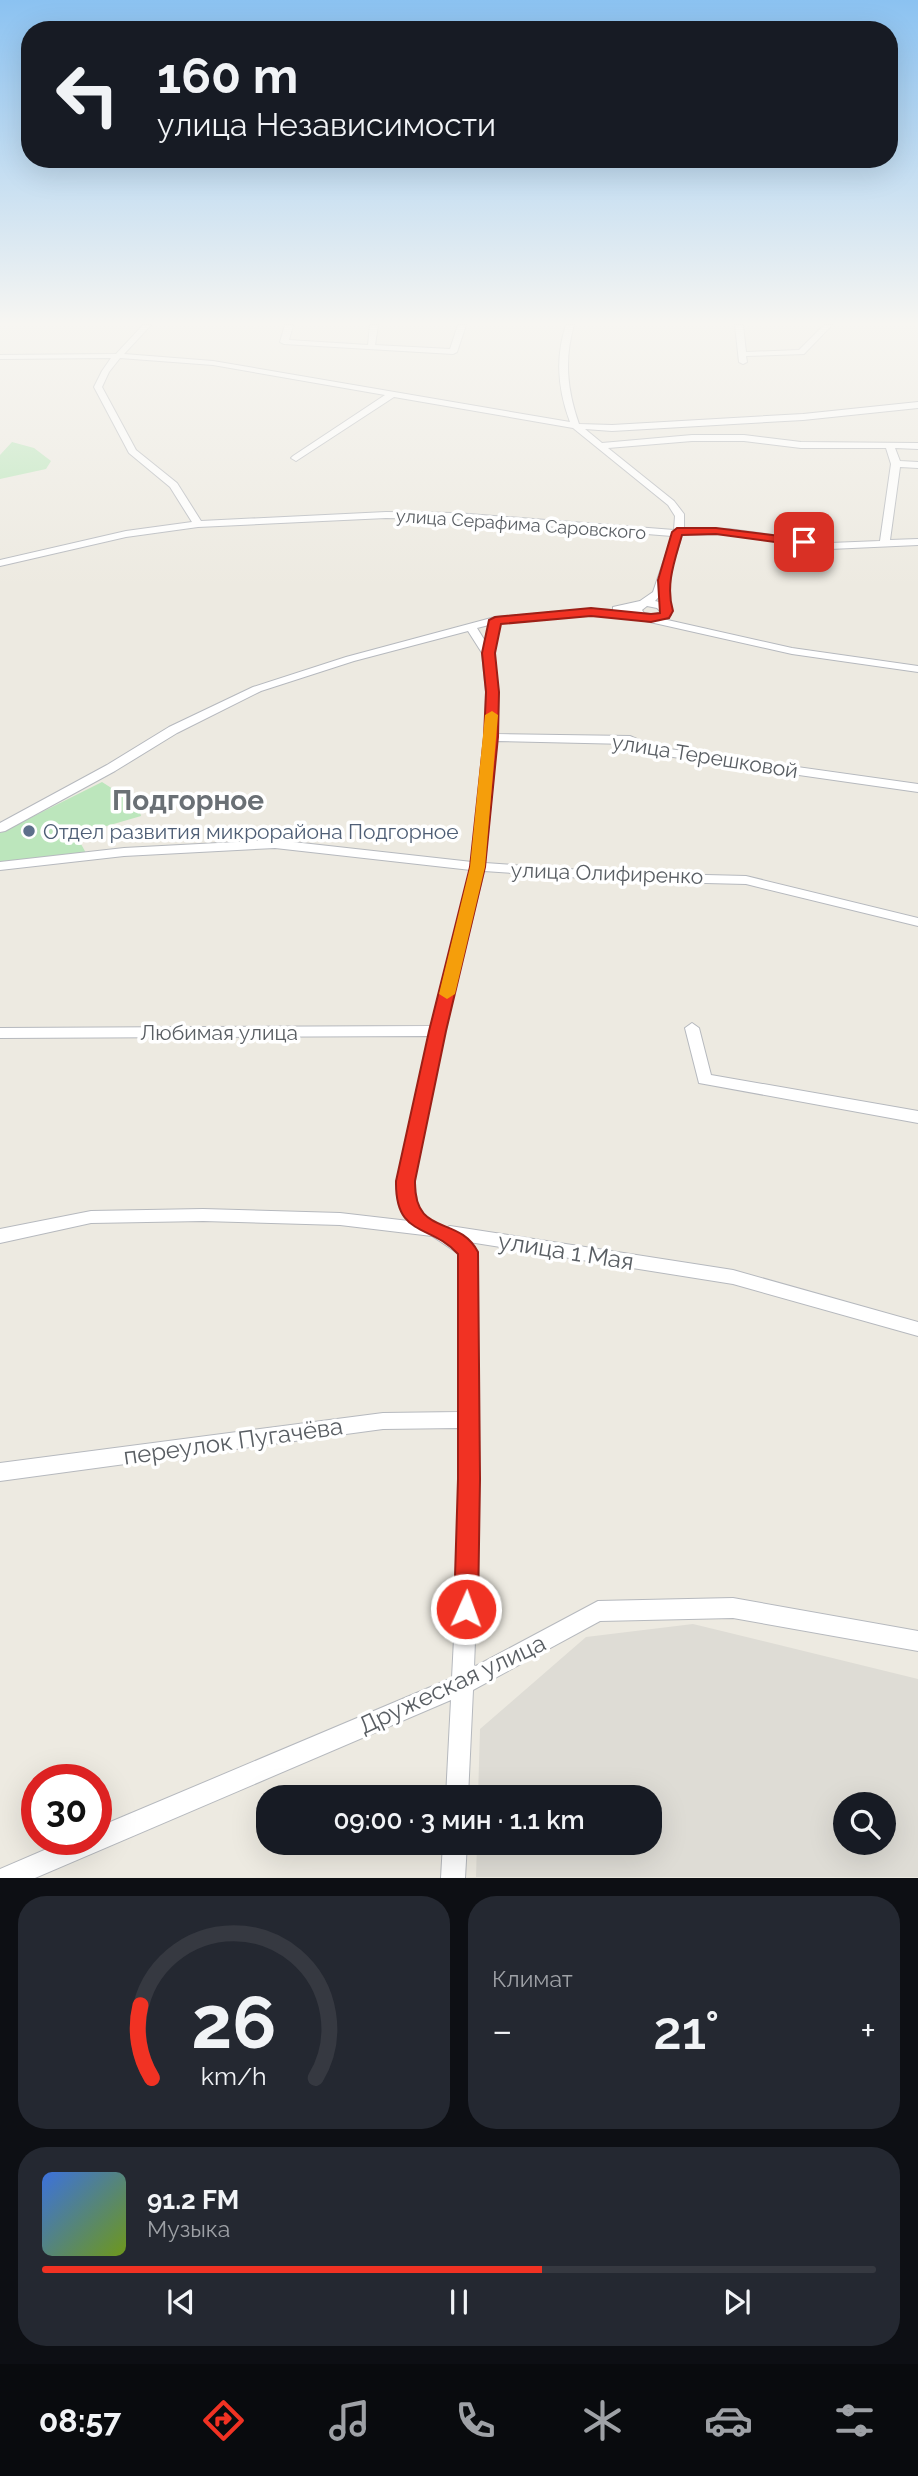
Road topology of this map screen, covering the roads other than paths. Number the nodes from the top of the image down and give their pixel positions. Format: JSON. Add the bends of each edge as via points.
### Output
{"nodes":[{"id":1,"x":112,"y":413,"type":"edge"},
{"id":2,"x":365,"y":413,"type":"edge"},
{"id":3,"x":500,"y":413,"type":"edge"},
{"id":4,"x":570,"y":413,"type":"edge"},
{"id":5,"x":845,"y":413,"type":"edge"},
{"id":6,"x":576,"y":426,"type":"junction"},
{"id":7,"x":599,"y":446,"type":"junction"},
{"id":8,"x":918,"y":446,"type":"edge"},
{"id":9,"x":890,"y":448,"type":"junction"},
{"id":10,"x":296,"y":458,"type":"dead end"},
{"id":11,"x":896,"y":464,"type":"junction"},
{"id":12,"x":918,"y":465,"type":"edge"},
{"id":13,"x":198,"y":524,"type":"junction"},
{"id":14,"x":677,"y":532,"type":"junction"},
{"id":15,"x":918,"y":542,"type":"edge"},
{"id":16,"x":885,"y":543,"type":"junction"},
{"id":17,"x":0,"y":563,"type":"edge"},
{"id":18,"x":664,"y":585,"type":"junction"},
{"id":19,"x":641,"y":605,"type":"junction"},
{"id":20,"x":666,"y":608,"type":"junction"},
{"id":21,"x":591,"y":612,"type":"junction"},
{"id":22,"x":646,"y":617,"type":"junction"},
{"id":23,"x":495,"y":620,"type":"junction"},
{"id":24,"x":470,"y":626,"type":"junction"},
{"id":25,"x":703,"y":630,"type":"junction"},
{"id":26,"x":488,"y":653,"type":"junction"},
{"id":27,"x":918,"y":669,"type":"edge"},
{"id":28,"x":491,"y":737,"type":"junction"},
{"id":29,"x":918,"y":788,"type":"edge"},
{"id":30,"x":0,"y":828,"type":"edge"},
{"id":31,"x":0,"y":866,"type":"edge"},
{"id":32,"x":478,"y":867,"type":"junction"},
{"id":33,"x":918,"y":922,"type":"edge"},
{"id":34,"x":692,"y":1028,"type":"dead end"},
{"id":35,"x":438,"y":1031,"type":"junction"},
{"id":36,"x":0,"y":1033,"type":"edge"},
{"id":37,"x":918,"y":1116,"type":"edge"},
{"id":38,"x":439,"y":1231,"type":"junction"},
{"id":39,"x":0,"y":1236,"type":"edge"},
{"id":40,"x":918,"y":1329,"type":"edge"},
{"id":41,"x":467,"y":1420,"type":"junction"},
{"id":42,"x":0,"y":1472,"type":"edge"},
{"id":43,"x":918,"y":1641,"type":"edge"},
{"id":44,"x":463,"y":1684,"type":"junction"},
{"id":45,"x":458,"y":1785,"type":"edge"},
{"id":46,"x":454,"y":1855,"type":"edge"},
{"id":47,"x":6,"y":1878,"type":"edge"},
{"id":48,"x":453,"y":1878,"type":"edge"}],
"edges":[{"from":1,"to":13,"type":"street","via":[[132,451],[174,485]]},
{"from":2,"to":10,"type":"street"},
{"from":3,"to":6,"type":"street"},
{"from":4,"to":6,"type":"street"},
{"from":5,"to":6,"type":"street","via":[[612,428]]},
{"from":6,"to":7,"type":"street"},
{"from":7,"to":9,"type":"street","via":[[744,438]]},
{"from":7,"to":14,"type":"street","via":[[678,510]]},
{"from":8,"to":9,"type":"street"},
{"from":9,"to":11,"type":"street"},
{"from":11,"to":12,"type":"street"},
{"from":11,"to":16,"type":"street"},
{"from":13,"to":14,"type":"street","name":"улица Серафима Саровского","via":[[386,514]]},
{"from":13,"to":17,"type":"street","name":"улица Серафима Саровского","via":[[126,534]]},
{"from":14,"to":16,"type":"street","name":"улица Серафима Саровского","via":[[716,531],[830,546]]},
{"from":14,"to":18,"type":"street"},
{"from":15,"to":16,"type":"street","name":"улица Серафима Саровского"},
{"from":18,"to":19,"type":"street"},
{"from":18,"to":20,"type":"street"},
{"from":19,"to":20,"type":"street"},
{"from":19,"to":21,"type":"street"},
{"from":19,"to":22,"type":"street","via":[[636,611]]},
{"from":20,"to":22,"type":"street","via":[[661,617]]},
{"from":20,"to":25,"type":"street"},
{"from":21,"to":22,"type":"street"},
{"from":21,"to":23,"type":"street"},
{"from":22,"to":25,"type":"street"},
{"from":23,"to":24,"type":"street"},
{"from":23,"to":26,"type":"street"},
{"from":24,"to":26,"type":"street"},
{"from":24,"to":30,"type":"street","via":[[257,688]]},
{"from":25,"to":27,"type":"street","via":[[792,651]]},
{"from":26,"to":28,"type":"street"},
{"from":28,"to":29,"type":"street","name":"улица Терешковой","via":[[630,740],[652,750]]},
{"from":28,"to":32,"type":"street"},
{"from":31,"to":32,"type":"street","name":"улица Олифиренко","via":[[124,852],[275,844]]},
{"from":32,"to":33,"type":"street","name":"улица Олифиренко","via":[[746,880]]},
{"from":32,"to":35,"type":"street"},
{"from":34,"to":37,"type":"street","via":[[704,1079]]},
{"from":35,"to":36,"type":"street","name":"Любимая улица"},
{"from":35,"to":38,"type":"street","via":[[408,1161],[405,1199],[411,1215]]},
{"from":38,"to":39,"type":"street","name":"улица 1 Мая","via":[[340,1219],[129,1216],[91,1217]]},
{"from":38,"to":40,"type":"street","name":"улица 1 Мая","via":[[733,1277]]},
{"from":38,"to":41,"type":"street","via":[[468,1252]]},
{"from":41,"to":42,"type":"street","name":"переулок Пугачёва","via":[[383,1421]]},
{"from":41,"to":44,"type":"street"},
{"from":43,"to":44,"type":"street","name":"Дружеская улица","via":[[733,1608],[598,1611]]},
{"from":44,"to":45,"type":"street"},
{"from":44,"to":47,"type":"street","name":"Дружеская улица"},
{"from":46,"to":48,"type":"street"}]}
